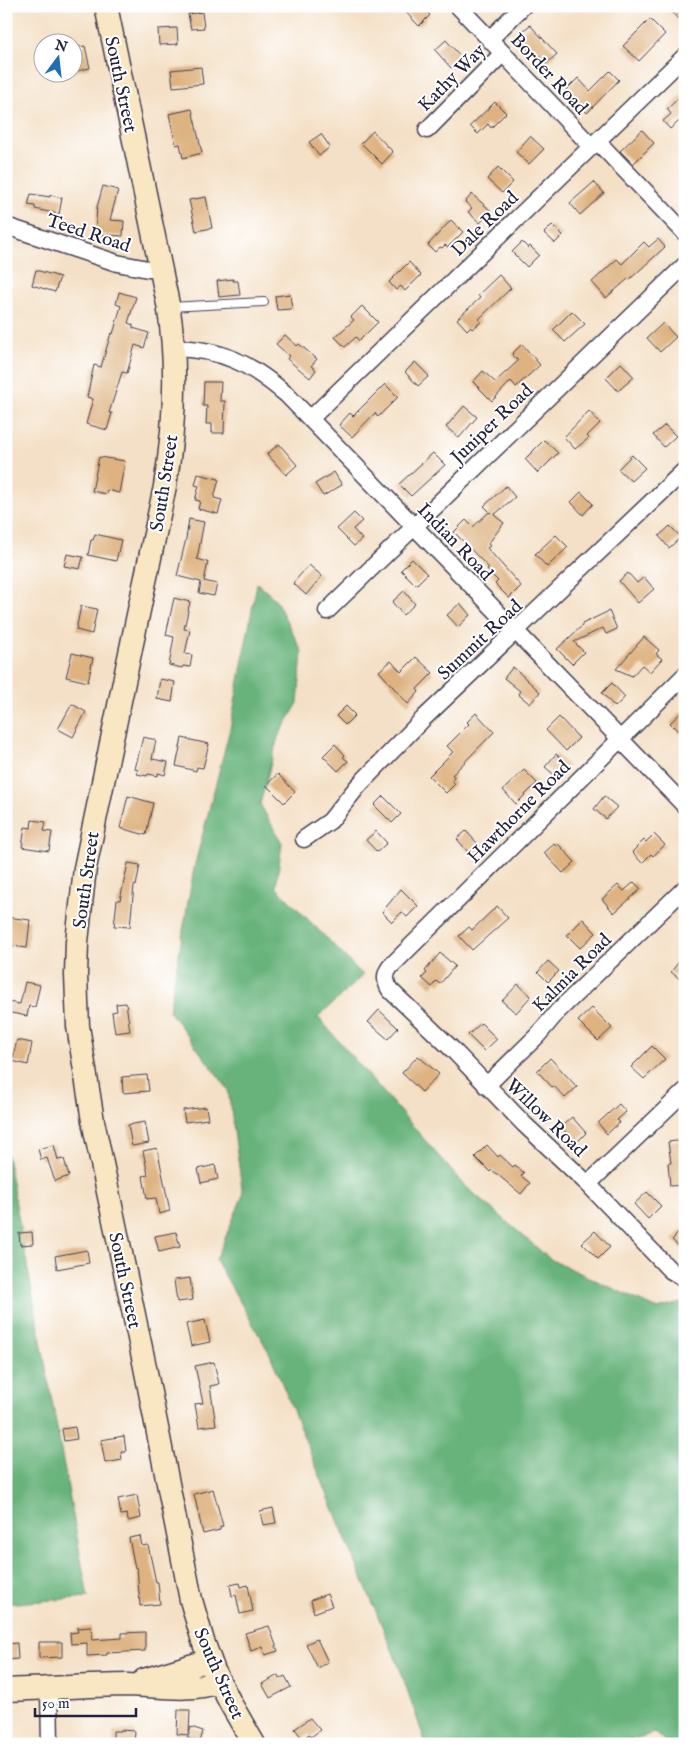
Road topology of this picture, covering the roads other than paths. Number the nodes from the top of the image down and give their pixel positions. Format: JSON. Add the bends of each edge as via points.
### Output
{"nodes":[{"id":1,"x":106,"y":6,"type":"edge"},
{"id":2,"x":458,"y":6,"type":"edge"},
{"id":3,"x":523,"y":6,"type":"edge"},
{"id":4,"x":490,"y":39,"type":"junction"},
{"id":5,"x":503,"y":53,"type":"junction"},
{"id":6,"x":685,"y":56,"type":"edge"},
{"id":7,"x":427,"y":130,"type":"dead end"},
{"id":8,"x":594,"y":144,"type":"junction"},
{"id":9,"x":6,"y":226,"type":"edge"},
{"id":10,"x":685,"y":233,"type":"edge"},
{"id":11,"x":685,"y":265,"type":"edge"},
{"id":12,"x":161,"y":267,"type":"junction"},
{"id":13,"x":264,"y":302,"type":"dead end"},
{"id":14,"x":168,"y":307,"type":"junction"},
{"id":15,"x":173,"y":348,"type":"junction"},
{"id":16,"x":310,"y":419,"type":"junction"},
{"id":17,"x":685,"y":470,"type":"edge"},
{"id":18,"x":413,"y":526,"type":"junction"},
{"id":19,"x":326,"y":611,"type":"dead end"},
{"id":20,"x":516,"y":632,"type":"junction"},
{"id":21,"x":685,"y":675,"type":"edge"},
{"id":22,"x":619,"y":739,"type":"junction"},
{"id":23,"x":685,"y":806,"type":"edge"},
{"id":24,"x":304,"y":838,"type":"dead end"},
{"id":25,"x":685,"y":888,"type":"edge"},
{"id":26,"x":386,"y":979,"type":"joint"},
{"id":27,"x":486,"y":1086,"type":"junction"},
{"id":28,"x":685,"y":1091,"type":"edge"},
{"id":29,"x":588,"y":1184,"type":"junction"},
{"id":30,"x":685,"y":1279,"type":"edge"},
{"id":31,"x":210,"y":1660,"type":"junction"},
{"id":32,"x":219,"y":1682,"type":"junction"},
{"id":33,"x":127,"y":1685,"type":"junction"},
{"id":34,"x":49,"y":1689,"type":"junction"},
{"id":35,"x":6,"y":1690,"type":"edge"},
{"id":36,"x":50,"y":1744,"type":"edge"},
{"id":37,"x":254,"y":1744,"type":"edge"}],
"edges":[{"from":1,"to":12,"type":"main road","name":"South Street"},
{"from":2,"to":4,"type":"street","name":"Border Road"},
{"from":3,"to":4,"type":"street"},
{"from":4,"to":5,"type":"street","name":"Border Road"},
{"from":5,"to":7,"type":"street","name":"Kathy Way"},
{"from":5,"to":8,"type":"street","name":"Border Road"},
{"from":6,"to":8,"type":"street","name":"Dale Road"},
{"from":8,"to":10,"type":"street","name":"Border Road"},
{"from":8,"to":16,"type":"street","name":"Dale Road"},
{"from":9,"to":12,"type":"street","name":"Teed Road","via":[[125,265],[148,269]]},
{"from":11,"to":18,"type":"street","name":"Juniper Road"},
{"from":12,"to":14,"type":"main road","name":"South Street"},
{"from":13,"to":14,"type":"lane"},
{"from":14,"to":15,"type":"main road","name":"South Street"},
{"from":15,"to":16,"type":"street","name":"Indian Road","via":[[208,351],[238,361],[273,383]]},
{"from":15,"to":31,"type":"main road","name":"South Street","via":[[174,392],[167,472],[88,850],[80,904],[76,975],[80,1041],[93,1121],[191,1600]]},
{"from":16,"to":18,"type":"street","name":"Indian Road"},
{"from":17,"to":20,"type":"street","name":"Summit Road"},
{"from":18,"to":19,"type":"street","name":"Juniper Road"},
{"from":18,"to":20,"type":"street","name":"Indian Road"},
{"from":20,"to":22,"type":"street","name":"Indian Road"},
{"from":20,"to":24,"type":"street","name":"Summit Road","via":[[424,718],[358,786],[330,821]]},
{"from":21,"to":22,"type":"street","name":"Hawthorne Road"},
{"from":22,"to":23,"type":"street","name":"Indian Road"},
{"from":22,"to":26,"type":"street","name":"Hawthorne Road","via":[[390,967]]},
{"from":25,"to":27,"type":"street","name":"Kalmia Road","via":[[564,1004]]},
{"from":26,"to":27,"type":"street","name":"Willow Road","via":[[390,990]]},
{"from":27,"to":29,"type":"street","name":"Willow Road"},
{"from":28,"to":29,"type":"street"},
{"from":29,"to":30,"type":"street","name":"Willow Road","via":[[670,1270]]},
{"from":31,"to":32,"type":"main road","name":"South Street"},
{"from":31,"to":33,"type":"main road"},
{"from":32,"to":33,"type":"main road","via":[[189,1688]]},
{"from":32,"to":37,"type":"main road","name":"South Street"},
{"from":33,"to":34,"type":"main road"},
{"from":34,"to":35,"type":"main road"},
{"from":34,"to":36,"type":"street"}]}
